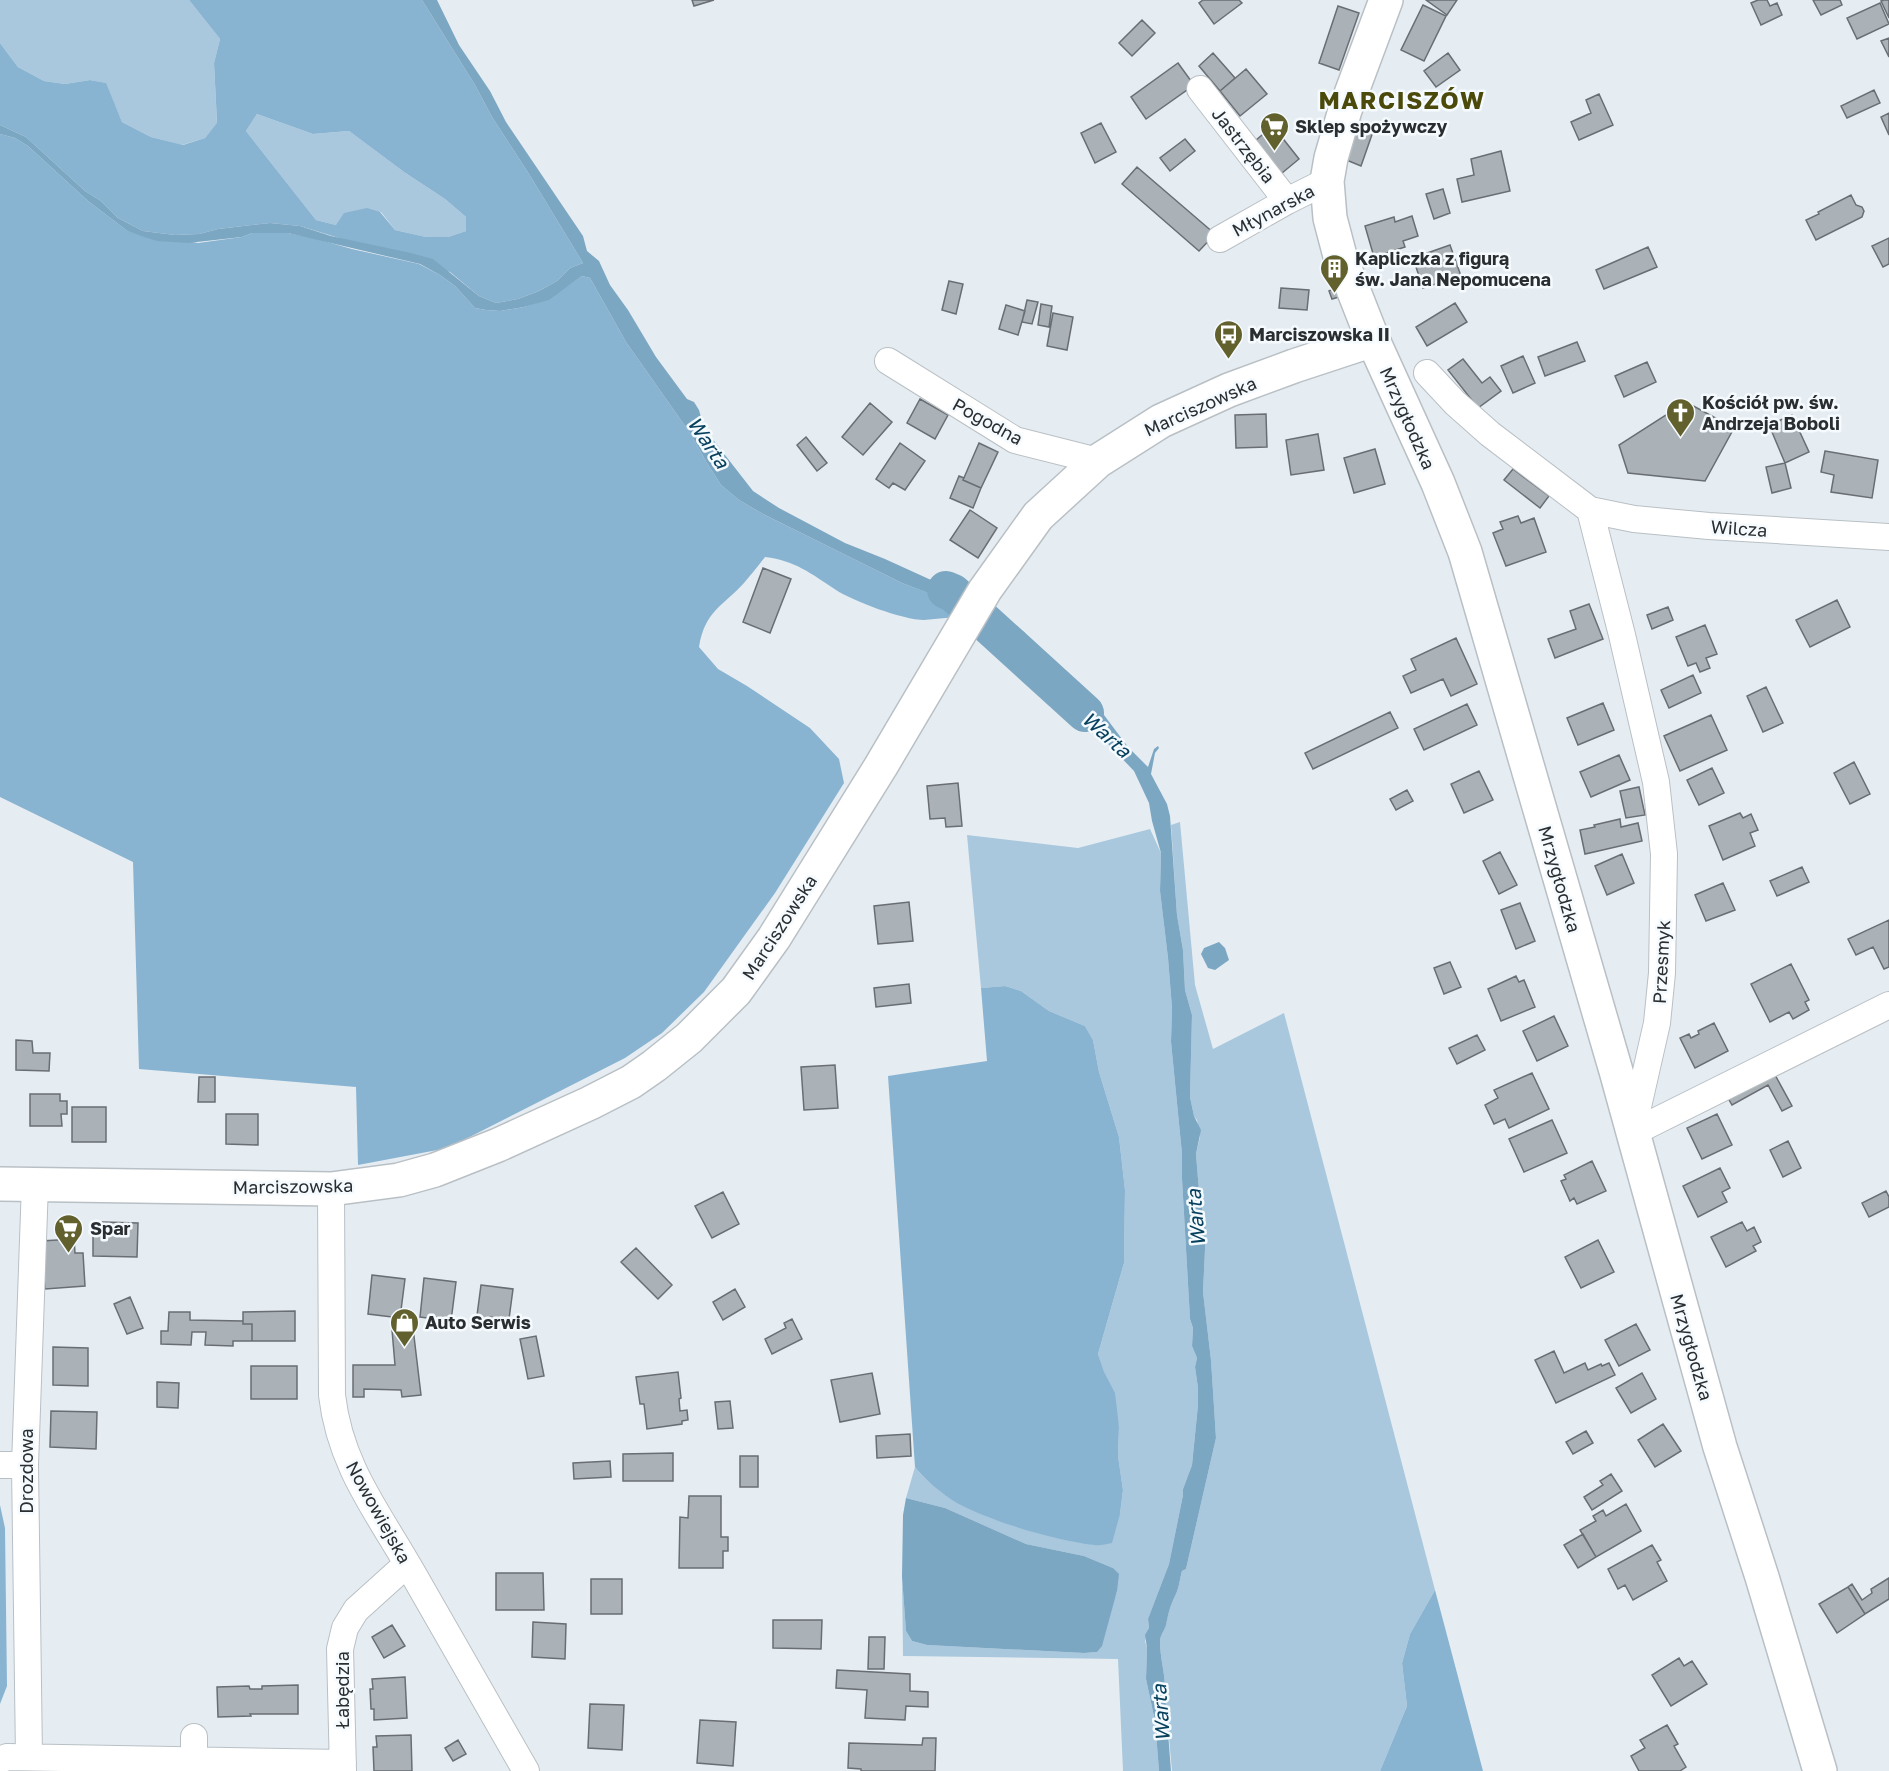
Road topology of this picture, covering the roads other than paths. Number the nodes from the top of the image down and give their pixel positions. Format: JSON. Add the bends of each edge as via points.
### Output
{"nodes":[{"id":1,"x":1386,"y":0,"type":"edge"},
{"id":2,"x":1200,"y":89,"type":"dead end"},
{"id":3,"x":1327,"y":182,"type":"junction"},
{"id":4,"x":1287,"y":201,"type":"junction"},
{"id":5,"x":1220,"y":239,"type":"dead end"},
{"id":6,"x":1373,"y":340,"type":"junction"},
{"id":7,"x":888,"y":361,"type":"dead end"},
{"id":8,"x":1427,"y":373,"type":"dead end"},
{"id":9,"x":1098,"y":461,"type":"junction"},
{"id":10,"x":1590,"y":510,"type":"junction"},
{"id":11,"x":1889,"y":537,"type":"edge"},
{"id":12,"x":1889,"y":1005,"type":"edge"},
{"id":13,"x":1632,"y":1132,"type":"junction"},
{"id":14,"x":0,"y":1184,"type":"edge"},
{"id":15,"x":35,"y":1184,"type":"junction"},
{"id":16,"x":331,"y":1189,"type":"junction"},
{"id":17,"x":13,"y":1465,"type":"edge"},
{"id":18,"x":407,"y":1564,"type":"junction"},
{"id":19,"x":28,"y":1757,"type":"junction"},
{"id":20,"x":0,"y":1760,"type":"edge"},
{"id":21,"x":138,"y":1766,"type":"edge"},
{"id":22,"x":343,"y":1767,"type":"edge"},
{"id":23,"x":526,"y":1771,"type":"edge"},
{"id":24,"x":1820,"y":1771,"type":"edge"}],
"edges":[{"from":1,"to":3,"type":"street","name":"Mrzygłodzka","via":[[1345,110]]},
{"from":2,"to":4,"type":"street","name":"Jastrzębia"},
{"from":3,"to":4,"type":"street","name":"Młynarska"},
{"from":3,"to":6,"type":"street","name":"Mrzygłodzka","via":[[1334,237]]},
{"from":4,"to":5,"type":"street","name":"Młynarska"},
{"from":6,"to":9,"type":"street","name":"Marciszowska","via":[[1229,390],[1161,421]]},
{"from":6,"to":13,"type":"street","name":"Mrzygłodzka","via":[[1465,552]]},
{"from":7,"to":9,"type":"street","name":"Pogodna","via":[[1015,440]]},
{"from":8,"to":10,"type":"street","via":[[1490,434]]},
{"from":9,"to":16,"type":"street","name":"Marciszowska","via":[[1038,516],[985,590],[774,939],[736,991],[689,1038],[631,1082],[498,1145],[417,1176]]},
{"from":10,"to":11,"type":"street","name":"Wilcza","via":[[1634,519],[1709,526]]},
{"from":10,"to":13,"type":"street","name":"Przesmyk","via":[[1656,782],[1664,854],[1657,1023]]},
{"from":12,"to":13,"type":"street"},
{"from":13,"to":24,"type":"street","name":"Mrzygłodzka","via":[[1720,1447]]},
{"from":14,"to":15,"type":"street","name":"Marciszowska"},
{"from":15,"to":16,"type":"street","name":"Marciszowska"},
{"from":15,"to":17,"type":"street","name":"Drozdowa"},
{"from":16,"to":18,"type":"street","name":"Nowowiejska","via":[[334,1418],[362,1489]]},
{"from":17,"to":19,"type":"street","name":"Drozdowa"},
{"from":18,"to":22,"type":"street","name":"Łabędzia","via":[[356,1611],[345,1628],[340,1648]]},
{"from":18,"to":23,"type":"street","name":"Nowowiejska"},
{"from":19,"to":20,"type":"street"},
{"from":19,"to":21,"type":"street"},
{"from":21,"to":22,"type":"street","via":[[194,1749]]}]}
